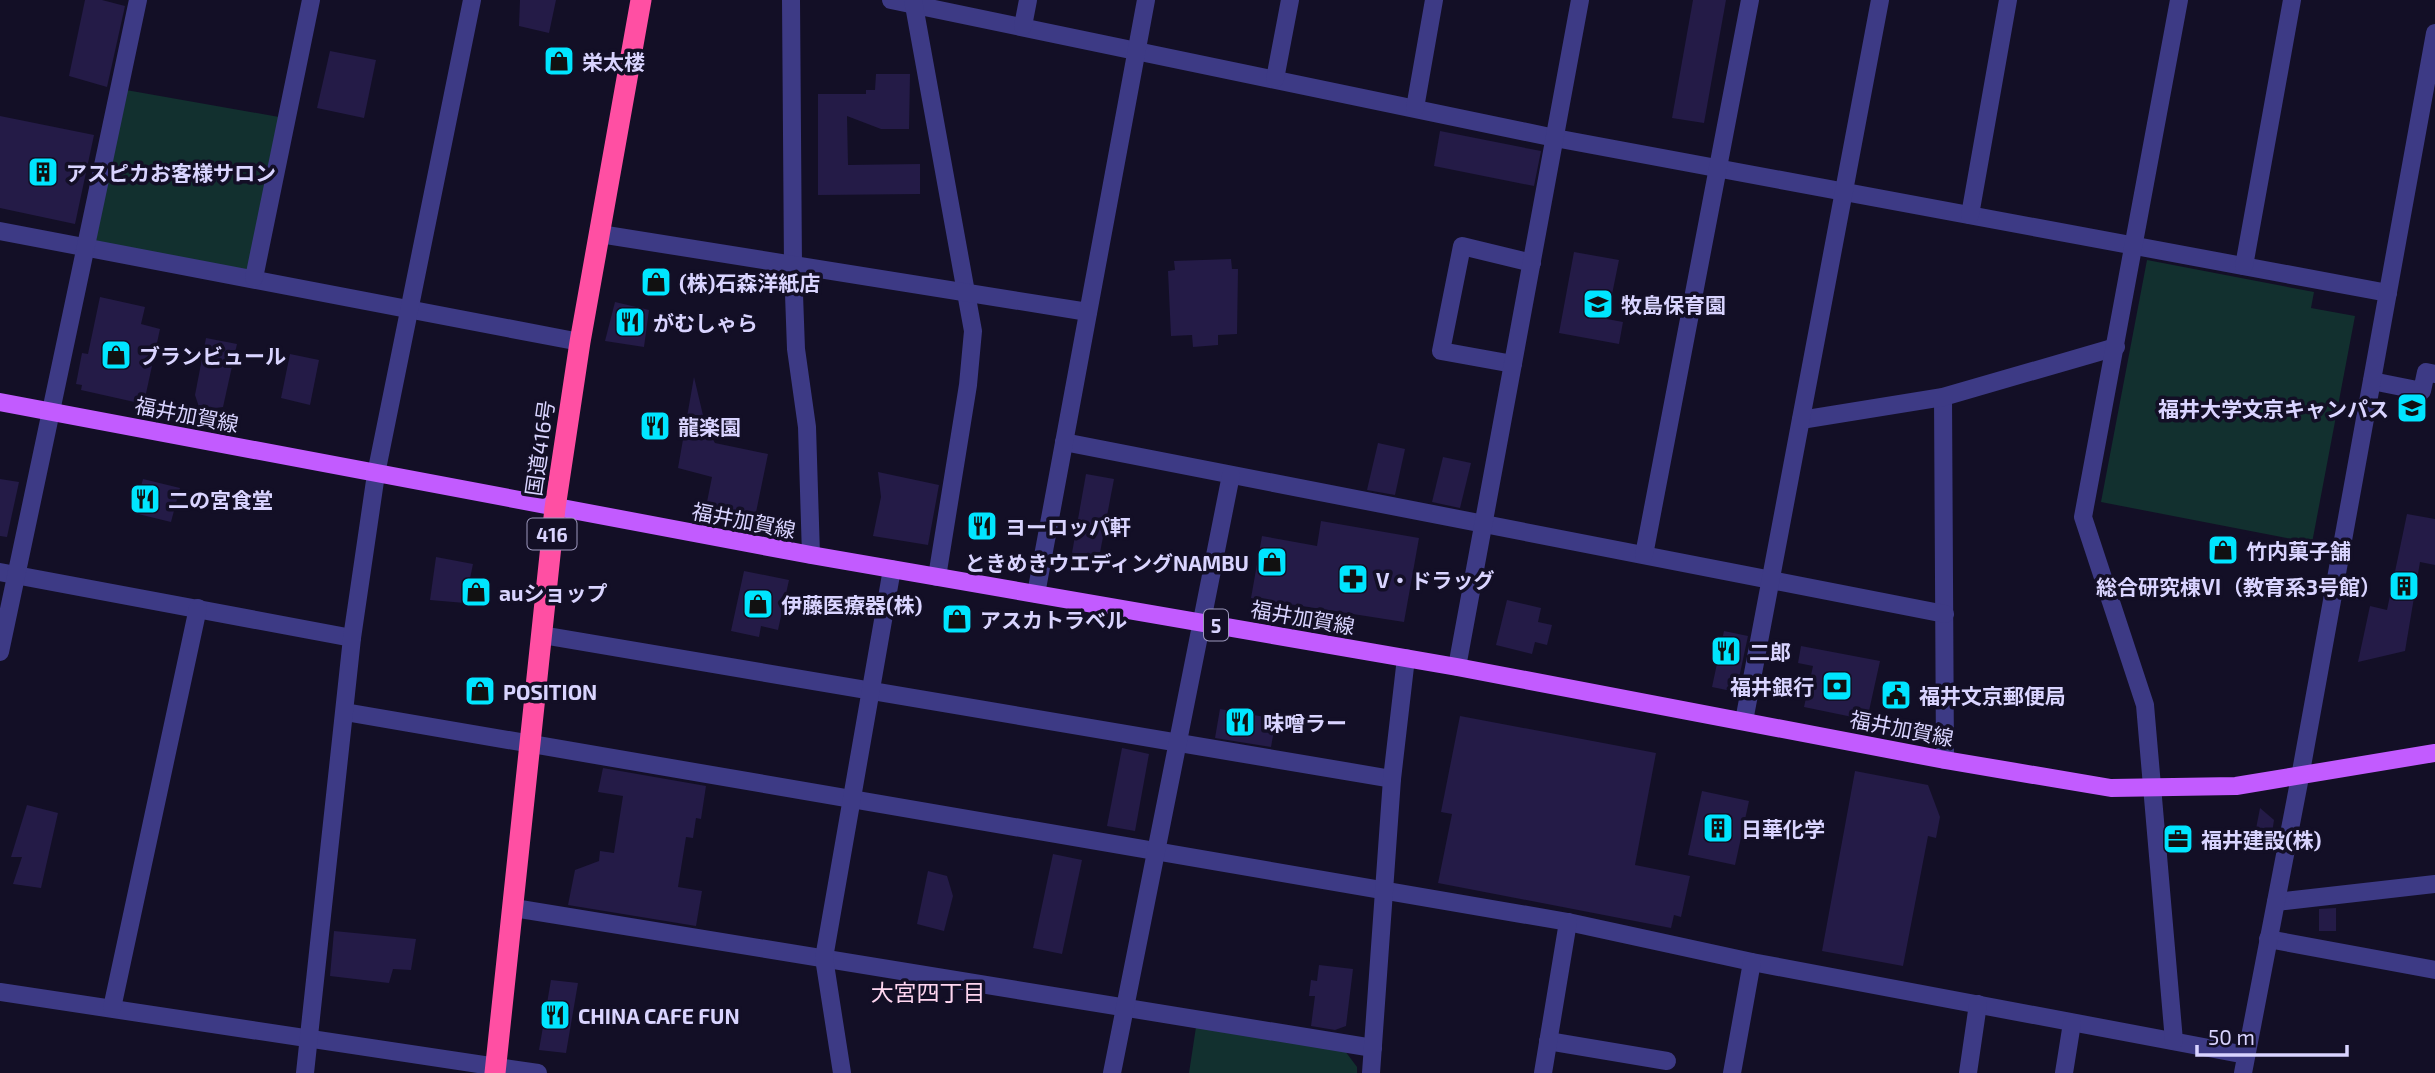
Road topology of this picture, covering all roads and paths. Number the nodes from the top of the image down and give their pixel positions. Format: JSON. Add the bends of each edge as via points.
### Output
{"nodes":[{"id":1,"x":138,"y":0,"type":"edge"},
{"id":2,"x":311,"y":0,"type":"edge"},
{"id":3,"x":472,"y":0,"type":"edge"},
{"id":4,"x":641,"y":0,"type":"edge"},
{"id":5,"x":791,"y":0,"type":"edge"},
{"id":6,"x":891,"y":0,"type":"edge"},
{"id":7,"x":1028,"y":0,"type":"edge"},
{"id":8,"x":1146,"y":0,"type":"edge"},
{"id":9,"x":1290,"y":0,"type":"edge"},
{"id":10,"x":1434,"y":0,"type":"edge"},
{"id":11,"x":1580,"y":0,"type":"edge"},
{"id":12,"x":1750,"y":0,"type":"edge"},
{"id":13,"x":1880,"y":0,"type":"edge"},
{"id":14,"x":2008,"y":0,"type":"edge"},
{"id":15,"x":2179,"y":0,"type":"edge"},
{"id":16,"x":2292,"y":0,"type":"edge"},
{"id":17,"x":912,"y":2,"type":"edge"},
{"id":18,"x":1023,"y":26,"type":"junction"},
{"id":19,"x":2435,"y":33,"type":"edge"},
{"id":20,"x":1137,"y":49,"type":"junction"},
{"id":21,"x":1275,"y":79,"type":"junction"},
{"id":22,"x":1415,"y":108,"type":"junction"},
{"id":23,"x":1555,"y":138,"type":"junction"},
{"id":24,"x":1718,"y":169,"type":"junction"},
{"id":25,"x":1845,"y":192,"type":"junction"},
{"id":26,"x":1970,"y":215,"type":"junction"},
{"id":27,"x":0,"y":231,"type":"edge"},
{"id":28,"x":600,"y":234,"type":"junction"},
{"id":29,"x":2134,"y":246,"type":"junction"},
{"id":30,"x":86,"y":247,"type":"junction"},
{"id":31,"x":1532,"y":263,"type":"junction"},
{"id":32,"x":2244,"y":266,"type":"junction"},
{"id":33,"x":793,"y":267,"type":"junction"},
{"id":34,"x":254,"y":278,"type":"junction"},
{"id":35,"x":2388,"y":293,"type":"junction"},
{"id":36,"x":966,"y":294,"type":"junction"},
{"id":37,"x":408,"y":307,"type":"junction"},
{"id":38,"x":1088,"y":312,"type":"junction"},
{"id":39,"x":580,"y":342,"type":"junction"},
{"id":40,"x":2116,"y":347,"type":"junction"},
{"id":41,"x":1513,"y":364,"type":"junction"},
{"id":42,"x":2435,"y":374,"type":"edge"},
{"id":43,"x":2372,"y":381,"type":"junction"},
{"id":44,"x":1943,"y":397,"type":"junction"},
{"id":45,"x":0,"y":402,"type":"edge"},
{"id":46,"x":51,"y":412,"type":"junction"},
{"id":47,"x":1801,"y":420,"type":"junction"},
{"id":48,"x":1064,"y":442,"type":"junction"},
{"id":49,"x":376,"y":474,"type":"junction"},
{"id":50,"x":1231,"y":475,"type":"junction"},
{"id":51,"x":555,"y":508,"type":"junction"},
{"id":52,"x":1484,"y":524,"type":"junction"},
{"id":53,"x":811,"y":555,"type":"junction"},
{"id":54,"x":1644,"y":555,"type":"junction"},
{"id":55,"x":892,"y":569,"type":"junction"},
{"id":56,"x":8,"y":573,"type":"edge"},
{"id":57,"x":937,"y":577,"type":"junction"},
{"id":58,"x":1772,"y":580,"type":"junction"},
{"id":59,"x":1036,"y":594,"type":"junction"},
{"id":60,"x":198,"y":608,"type":"junction"},
{"id":61,"x":1945,"y":614,"type":"junction"},
{"id":62,"x":1202,"y":623,"type":"junction"},
{"id":63,"x":541,"y":635,"type":"junction"},
{"id":64,"x":352,"y":638,"type":"junction"},
{"id":65,"x":0,"y":652,"type":"edge"},
{"id":66,"x":1406,"y":658,"type":"junction"},
{"id":67,"x":1457,"y":667,"type":"junction"},
{"id":68,"x":870,"y":692,"type":"junction"},
{"id":69,"x":345,"y":712,"type":"junction"},
{"id":70,"x":1744,"y":721,"type":"junction"},
{"id":71,"x":532,"y":743,"type":"junction"},
{"id":72,"x":1176,"y":744,"type":"junction"},
{"id":73,"x":2435,"y":753,"type":"edge"},
{"id":74,"x":1945,"y":760,"type":"junction"},
{"id":75,"x":2300,"y":777,"type":"junction"},
{"id":76,"x":1392,"y":779,"type":"junction"},
{"id":77,"x":2151,"y":789,"type":"junction"},
{"id":78,"x":851,"y":800,"type":"junction"},
{"id":79,"x":1155,"y":853,"type":"junction"},
{"id":80,"x":2435,"y":884,"type":"edge"},
{"id":81,"x":1385,"y":889,"type":"junction"},
{"id":82,"x":2276,"y":902,"type":"junction"},
{"id":83,"x":514,"y":908,"type":"junction"},
{"id":84,"x":1568,"y":922,"type":"junction"},
{"id":85,"x":2269,"y":939,"type":"junction"},
{"id":86,"x":824,"y":958,"type":"junction"},
{"id":87,"x":1752,"y":961,"type":"junction"},
{"id":88,"x":2435,"y":970,"type":"edge"},
{"id":89,"x":0,"y":992,"type":"edge"},
{"id":90,"x":1978,"y":1004,"type":"junction"},
{"id":91,"x":1125,"y":1007,"type":"junction"},
{"id":92,"x":113,"y":1008,"type":"junction"},
{"id":93,"x":2071,"y":1023,"type":"junction"},
{"id":94,"x":309,"y":1039,"type":"junction"},
{"id":95,"x":1548,"y":1041,"type":"junction"},
{"id":96,"x":2174,"y":1041,"type":"junction"},
{"id":97,"x":1373,"y":1048,"type":"junction"},
{"id":98,"x":2246,"y":1055,"type":"junction"},
{"id":99,"x":1667,"y":1061,"type":"dead end"},
{"id":100,"x":496,"y":1070,"type":"edge"},
{"id":101,"x":305,"y":1073,"type":"edge"},
{"id":102,"x":538,"y":1073,"type":"edge"},
{"id":103,"x":842,"y":1073,"type":"edge"},
{"id":104,"x":1112,"y":1073,"type":"edge"},
{"id":105,"x":1371,"y":1073,"type":"edge"},
{"id":106,"x":1543,"y":1073,"type":"edge"},
{"id":107,"x":1732,"y":1073,"type":"edge"},
{"id":108,"x":1968,"y":1073,"type":"edge"},
{"id":109,"x":2064,"y":1073,"type":"edge"},
{"id":110,"x":2243,"y":1073,"type":"edge"}],
"edges":[{"from":1,"to":30,"type":"street"},
{"from":2,"to":34,"type":"street"},
{"from":3,"to":37,"type":"street"},
{"from":4,"to":28,"type":"highway","name":"国道416号","number":"416"},
{"from":5,"to":33,"type":"street"},
{"from":6,"to":17,"type":"street"},
{"from":7,"to":18,"type":"street"},
{"from":8,"to":20,"type":"street"},
{"from":9,"to":21,"type":"street"},
{"from":10,"to":22,"type":"street"},
{"from":11,"to":23,"type":"street"},
{"from":12,"to":24,"type":"street"},
{"from":13,"to":25,"type":"street"},
{"from":14,"to":26,"type":"street"},
{"from":15,"to":29,"type":"street"},
{"from":16,"to":32,"type":"street"},
{"from":17,"to":18,"type":"street"},
{"from":17,"to":36,"type":"street"},
{"from":18,"to":20,"type":"street"},
{"from":19,"to":35,"type":"street"},
{"from":20,"to":21,"type":"street"},
{"from":20,"to":38,"type":"street"},
{"from":21,"to":22,"type":"street"},
{"from":22,"to":23,"type":"street"},
{"from":23,"to":24,"type":"street"},
{"from":23,"to":31,"type":"street"},
{"from":24,"to":25,"type":"street"},
{"from":24,"to":54,"type":"street"},
{"from":25,"to":26,"type":"street"},
{"from":25,"to":47,"type":"street"},
{"from":26,"to":29,"type":"street"},
{"from":27,"to":30,"type":"street"},
{"from":28,"to":33,"type":"street"},
{"from":28,"to":39,"type":"highway","name":"国道416号","number":"416"},
{"from":29,"to":32,"type":"street"},
{"from":29,"to":40,"type":"street"},
{"from":30,"to":34,"type":"street"},
{"from":30,"to":46,"type":"street"},
{"from":31,"to":41,"type":"street"},
{"from":31,"to":41,"type":"street","via":[[1462,246],[1440,351]]},
{"from":32,"to":35,"type":"street"},
{"from":33,"to":36,"type":"street"},
{"from":33,"to":53,"type":"street","via":[[796,349],[807,427]]},
{"from":34,"to":37,"type":"street"},
{"from":35,"to":43,"type":"street"},
{"from":36,"to":38,"type":"street"},
{"from":36,"to":57,"type":"street","via":[[973,331],[968,385]]},
{"from":37,"to":39,"type":"street"},
{"from":37,"to":49,"type":"street"},
{"from":38,"to":48,"type":"street"},
{"from":39,"to":51,"type":"highway","name":"国道416号","number":"416"},
{"from":40,"to":44,"type":"street"},
{"from":40,"to":77,"type":"street","via":[[2083,517],[2145,705]]},
{"from":41,"to":52,"type":"street"},
{"from":42,"to":43,"type":"street","via":[[2426,372],[2422,391]]},
{"from":43,"to":75,"type":"street"},
{"from":44,"to":47,"type":"street"},
{"from":44,"to":61,"type":"street"},
{"from":45,"to":46,"type":"main road","name":"福井加賀線","number":"5"},
{"from":46,"to":49,"type":"main road","name":"福井加賀線","number":"5"},
{"from":46,"to":56,"type":"street"},
{"from":47,"to":58,"type":"street"},
{"from":48,"to":50,"type":"street"},
{"from":48,"to":59,"type":"street"},
{"from":49,"to":51,"type":"main road","name":"福井加賀線","number":"5"},
{"from":49,"to":64,"type":"street"},
{"from":50,"to":52,"type":"street"},
{"from":50,"to":62,"type":"street"},
{"from":51,"to":53,"type":"main road","name":"福井加賀線","number":"5"},
{"from":51,"to":63,"type":"highway","name":"国道416号","number":"416"},
{"from":52,"to":54,"type":"street"},
{"from":52,"to":67,"type":"street"},
{"from":53,"to":55,"type":"main road","name":"福井加賀線","number":"5"},
{"from":54,"to":58,"type":"street"},
{"from":55,"to":57,"type":"main road","name":"福井加賀線","number":"5"},
{"from":55,"to":68,"type":"street"},
{"from":56,"to":60,"type":"street"},
{"from":56,"to":65,"type":"street"},
{"from":57,"to":59,"type":"main road","name":"福井加賀線","number":"5"},
{"from":58,"to":61,"type":"street"},
{"from":58,"to":70,"type":"street"},
{"from":59,"to":62,"type":"main road","name":"福井加賀線","number":"5"},
{"from":60,"to":64,"type":"street"},
{"from":60,"to":92,"type":"street"},
{"from":61,"to":74,"type":"street"},
{"from":62,"to":66,"type":"main road","name":"福井加賀線","number":"5"},
{"from":62,"to":72,"type":"street"},
{"from":63,"to":68,"type":"street"},
{"from":63,"to":71,"type":"highway","name":"国道416号","number":"416"},
{"from":64,"to":69,"type":"street"},
{"from":66,"to":67,"type":"main road","name":"福井加賀線","number":"5"},
{"from":66,"to":76,"type":"street"},
{"from":67,"to":70,"type":"main road","name":"福井加賀線","number":"5"},
{"from":68,"to":72,"type":"street"},
{"from":68,"to":78,"type":"street"},
{"from":69,"to":71,"type":"street"},
{"from":69,"to":94,"type":"street"},
{"from":70,"to":74,"type":"main road","name":"福井加賀線","number":"5"},
{"from":71,"to":78,"type":"street"},
{"from":71,"to":83,"type":"highway","name":"国道416号","number":"416"},
{"from":72,"to":76,"type":"street"},
{"from":72,"to":79,"type":"street"},
{"from":73,"to":75,"type":"main road","name":"福井加賀線","number":"5"},
{"from":74,"to":77,"type":"main road","name":"福井加賀線","number":"5","via":[[2111,788]]},
{"from":75,"to":77,"type":"main road","name":"福井加賀線","number":"5","via":[[2227,787]]},
{"from":75,"to":82,"type":"street"},
{"from":76,"to":81,"type":"street"},
{"from":77,"to":96,"type":"street"},
{"from":78,"to":79,"type":"street"},
{"from":78,"to":86,"type":"street"},
{"from":79,"to":81,"type":"street"},
{"from":79,"to":91,"type":"street"},
{"from":80,"to":82,"type":"street"},
{"from":81,"to":84,"type":"street"},
{"from":81,"to":97,"type":"street"},
{"from":82,"to":85,"type":"street"},
{"from":83,"to":86,"type":"street"},
{"from":83,"to":100,"type":"highway","name":"国道416号","number":"416"},
{"from":84,"to":87,"type":"street"},
{"from":84,"to":95,"type":"street"},
{"from":85,"to":88,"type":"street"},
{"from":85,"to":98,"type":"street"},
{"from":86,"to":91,"type":"street"},
{"from":86,"to":103,"type":"street"},
{"from":87,"to":90,"type":"street"},
{"from":87,"to":107,"type":"street"},
{"from":89,"to":92,"type":"street"},
{"from":90,"to":93,"type":"street"},
{"from":90,"to":108,"type":"street"},
{"from":91,"to":97,"type":"street"},
{"from":91,"to":104,"type":"street"},
{"from":92,"to":94,"type":"street"},
{"from":93,"to":96,"type":"street"},
{"from":93,"to":109,"type":"street"},
{"from":94,"to":100,"type":"street"},
{"from":94,"to":101,"type":"street"},
{"from":95,"to":99,"type":"street"},
{"from":95,"to":106,"type":"street"},
{"from":96,"to":98,"type":"street"},
{"from":97,"to":105,"type":"street"},
{"from":98,"to":110,"type":"street"},
{"from":100,"to":102,"type":"street"}]}
